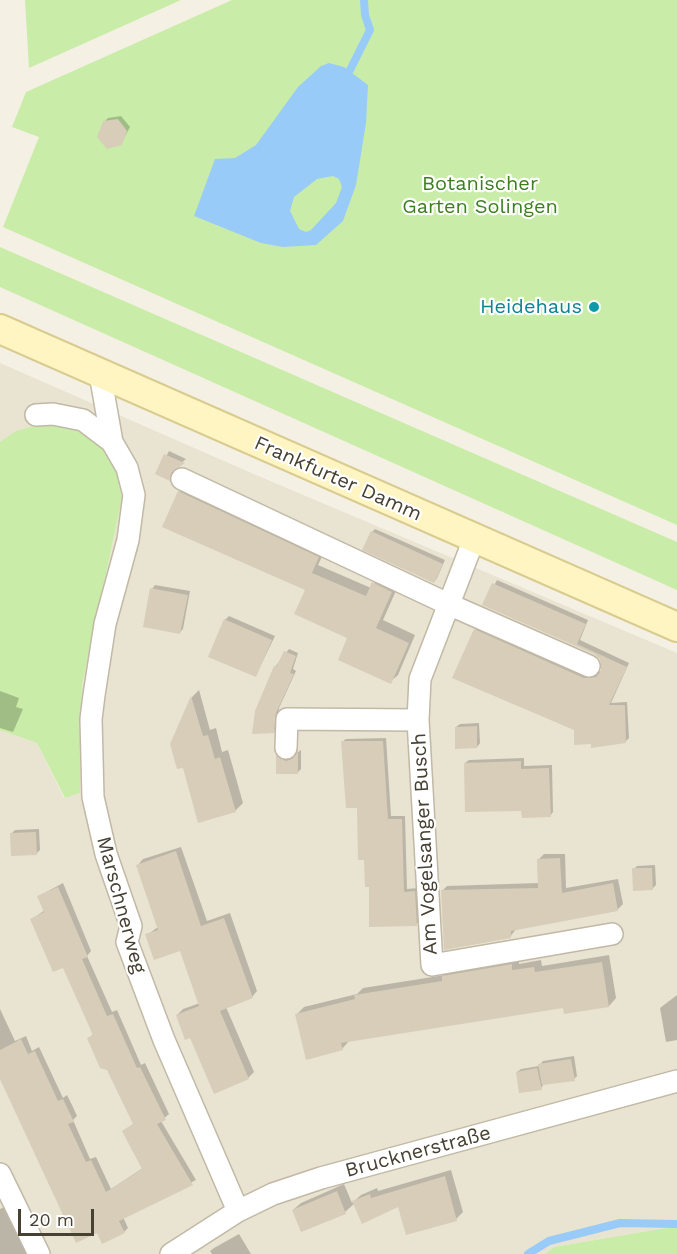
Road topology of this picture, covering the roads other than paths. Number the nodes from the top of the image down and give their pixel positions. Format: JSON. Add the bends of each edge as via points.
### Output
{"nodes":[{"id":1,"x":0,"y":329,"type":"edge"},
{"id":2,"x":100,"y":374,"type":"junction"},
{"id":3,"x":36,"y":415,"type":"dead end"},
{"id":4,"x":112,"y":442,"type":"junction"},
{"id":5,"x":182,"y":479,"type":"dead end"},
{"id":6,"x":474,"y":539,"type":"junction"},
{"id":7,"x":448,"y":604,"type":"junction"},
{"id":8,"x":677,"y":627,"type":"edge"},
{"id":9,"x":589,"y":666,"type":"dead end"},
{"id":10,"x":418,"y":720,"type":"junction"},
{"id":11,"x":286,"y":748,"type":"dead end"},
{"id":12,"x":612,"y":934,"type":"dead end"},
{"id":13,"x":677,"y":1081,"type":"edge"},
{"id":14,"x":0,"y":1174,"type":"edge"},
{"id":15,"x":238,"y":1211,"type":"junction"},
{"id":16,"x":39,"y":1254,"type":"edge"},
{"id":17,"x":171,"y":1254,"type":"edge"}],
"edges":[{"from":1,"to":2,"type":"main road","name":"Frankfurter Damm"},
{"from":2,"to":4,"type":"street","name":"Marschnerweg"},
{"from":2,"to":6,"type":"main road","name":"Frankfurter Damm"},
{"from":3,"to":4,"type":"street","via":[[83,420]]},
{"from":4,"to":15,"type":"street","name":"Marschnerweg","via":[[127,468],[134,511],[105,624],[94,695],[93,797],[106,854],[131,926],[127,942],[164,1040]]},
{"from":5,"to":7,"type":"street"},
{"from":6,"to":7,"type":"street","name":"Am Vogelsanger Busch"},
{"from":6,"to":8,"type":"main road","name":"Frankfurter Damm"},
{"from":7,"to":9,"type":"street"},
{"from":7,"to":10,"type":"street","name":"Am Vogelsanger Busch","via":[[420,679]]},
{"from":10,"to":11,"type":"street","name":"Am Vogelsanger Busch","via":[[287,719]]},
{"from":10,"to":12,"type":"street","name":"Am Vogelsanger Busch","via":[[432,965]]},
{"from":13,"to":15,"type":"street","name":"Brucknerstraße","via":[[321,1178]]},
{"from":14,"to":16,"type":"street"},
{"from":15,"to":17,"type":"street","name":"Brucknerstraße"}]}
